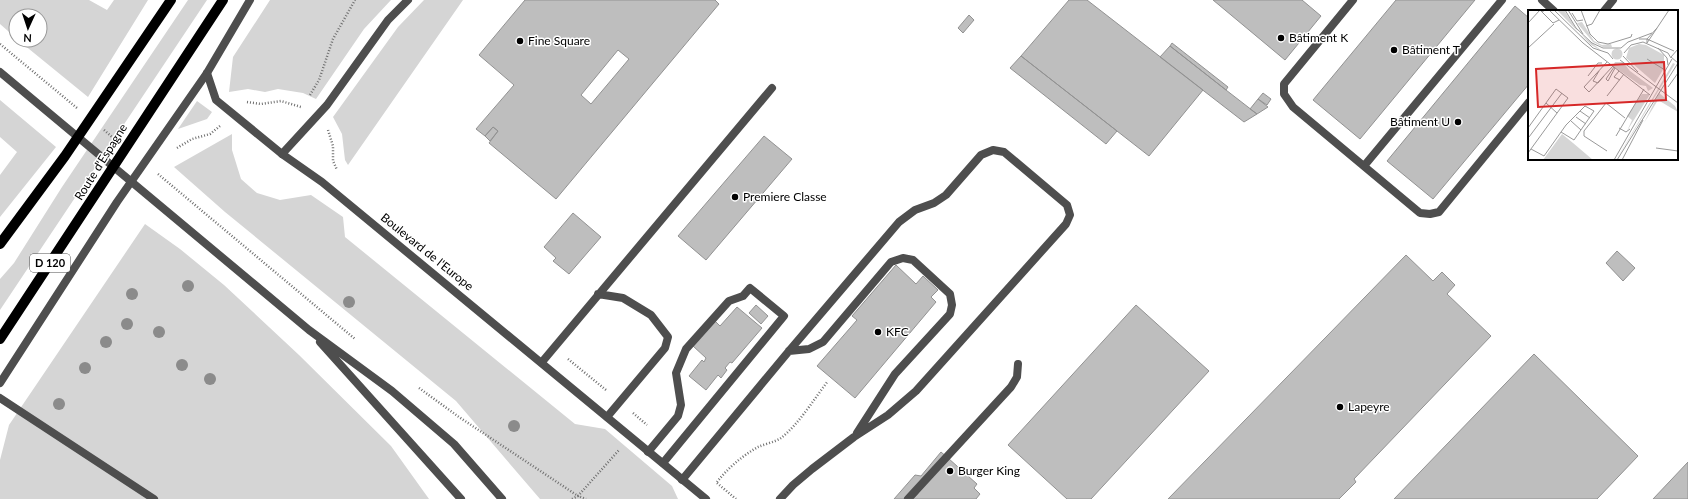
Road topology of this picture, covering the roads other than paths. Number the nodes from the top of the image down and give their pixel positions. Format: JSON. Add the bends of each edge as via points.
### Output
{"nodes":[{"id":1,"x":171,"y":0,"type":"edge"},
{"id":2,"x":223,"y":0,"type":"edge"},
{"id":3,"x":250,"y":0,"type":"edge"},
{"id":4,"x":408,"y":0,"type":"edge"},
{"id":5,"x":1353,"y":0,"type":"edge"},
{"id":6,"x":1502,"y":0,"type":"edge"},
{"id":7,"x":1542,"y":0,"type":"edge"},
{"id":8,"x":1613,"y":0,"type":"edge"},
{"id":9,"x":1553,"y":10,"type":"edge"},
{"id":10,"x":1605,"y":10,"type":"edge"},
{"id":11,"x":0,"y":72,"type":"edge"},
{"id":12,"x":207,"y":73,"type":"junction"},
{"id":13,"x":772,"y":88,"type":"dead end"},
{"id":14,"x":1528,"y":103,"type":"edge"},
{"id":15,"x":282,"y":154,"type":"junction"},
{"id":16,"x":1364,"y":166,"type":"junction"},
{"id":17,"x":0,"y":244,"type":"edge"},
{"id":18,"x":598,"y":294,"type":"junction"},
{"id":19,"x":309,"y":330,"type":"junction"},
{"id":20,"x":0,"y":339,"type":"edge"},
{"id":21,"x":789,"y":351,"type":"junction"},
{"id":22,"x":542,"y":362,"type":"junction"},
{"id":23,"x":1018,"y":364,"type":"dead end"},
{"id":24,"x":0,"y":383,"type":"edge"},
{"id":25,"x":0,"y":398,"type":"edge"},
{"id":26,"x":607,"y":417,"type":"junction"},
{"id":27,"x":854,"y":437,"type":"junction"},
{"id":28,"x":648,"y":452,"type":"junction"},
{"id":29,"x":663,"y":463,"type":"junction"},
{"id":30,"x":682,"y":480,"type":"junction"},
{"id":31,"x":705,"y":498,"type":"edge"},
{"id":32,"x":154,"y":499,"type":"edge"},
{"id":33,"x":461,"y":499,"type":"edge"},
{"id":34,"x":502,"y":499,"type":"edge"},
{"id":35,"x":780,"y":499,"type":"edge"},
{"id":36,"x":908,"y":499,"type":"edge"}],
"edges":[{"from":1,"to":17,"type":"main road","via":[[65,156]]},
{"from":2,"to":20,"type":"main road","name":"Route d'Espagne","number":"D 120"},
{"from":3,"to":12,"type":"street"},
{"from":4,"to":15,"type":"street","via":[[388,20],[317,116]]},
{"from":5,"to":16,"type":"street","via":[[1284,84],[1284,94],[1293,107]]},
{"from":6,"to":16,"type":"street"},
{"from":7,"to":9,"type":"street"},
{"from":8,"to":10,"type":"street"},
{"from":11,"to":19,"type":"street"},
{"from":12,"to":15,"type":"street","name":"Boulevard de l'Europe","via":[[216,100]]},
{"from":12,"to":24,"type":"street","via":[[117,202]]},
{"from":13,"to":18,"type":"street"},
{"from":14,"to":16,"type":"street","via":[[1439,212],[1420,213]]},
{"from":15,"to":22,"type":"street","name":"Boulevard de l'Europe","via":[[322,182]]},
{"from":18,"to":22,"type":"street"},
{"from":18,"to":26,"type":"street","via":[[623,298],[650,315],[668,337],[665,348]]},
{"from":19,"to":33,"type":"street"},
{"from":19,"to":34,"type":"street","via":[[392,391],[454,444]]},
{"from":21,"to":27,"type":"street","via":[[809,349],[823,342],[891,262],[903,258],[913,260],[950,294],[950,314],[895,374]]},
{"from":21,"to":27,"type":"street","via":[[899,222],[915,210],[934,203],[946,194],[981,155],[993,150],[1004,152],[1067,205],[1070,215],[1066,224],[916,391],[888,415]]},
{"from":21,"to":30,"type":"street"},
{"from":22,"to":26,"type":"street","name":"Boulevard de l'Europe"},
{"from":23,"to":36,"type":"street","via":[[1017,377],[1010,387]]},
{"from":25,"to":32,"type":"street"},
{"from":26,"to":28,"type":"street","name":"Boulevard de l'Europe"},
{"from":27,"to":35,"type":"street","via":[[807,473]]},
{"from":28,"to":29,"type":"street","name":"Boulevard de l'Europe"},
{"from":28,"to":29,"type":"street","via":[[678,416],[681,405],[676,373],[686,349],[729,301],[743,296],[750,288],[784,316]]},
{"from":29,"to":30,"type":"street","name":"Boulevard de l'Europe"},
{"from":30,"to":31,"type":"street","name":"Boulevard de l'Europe"}]}
